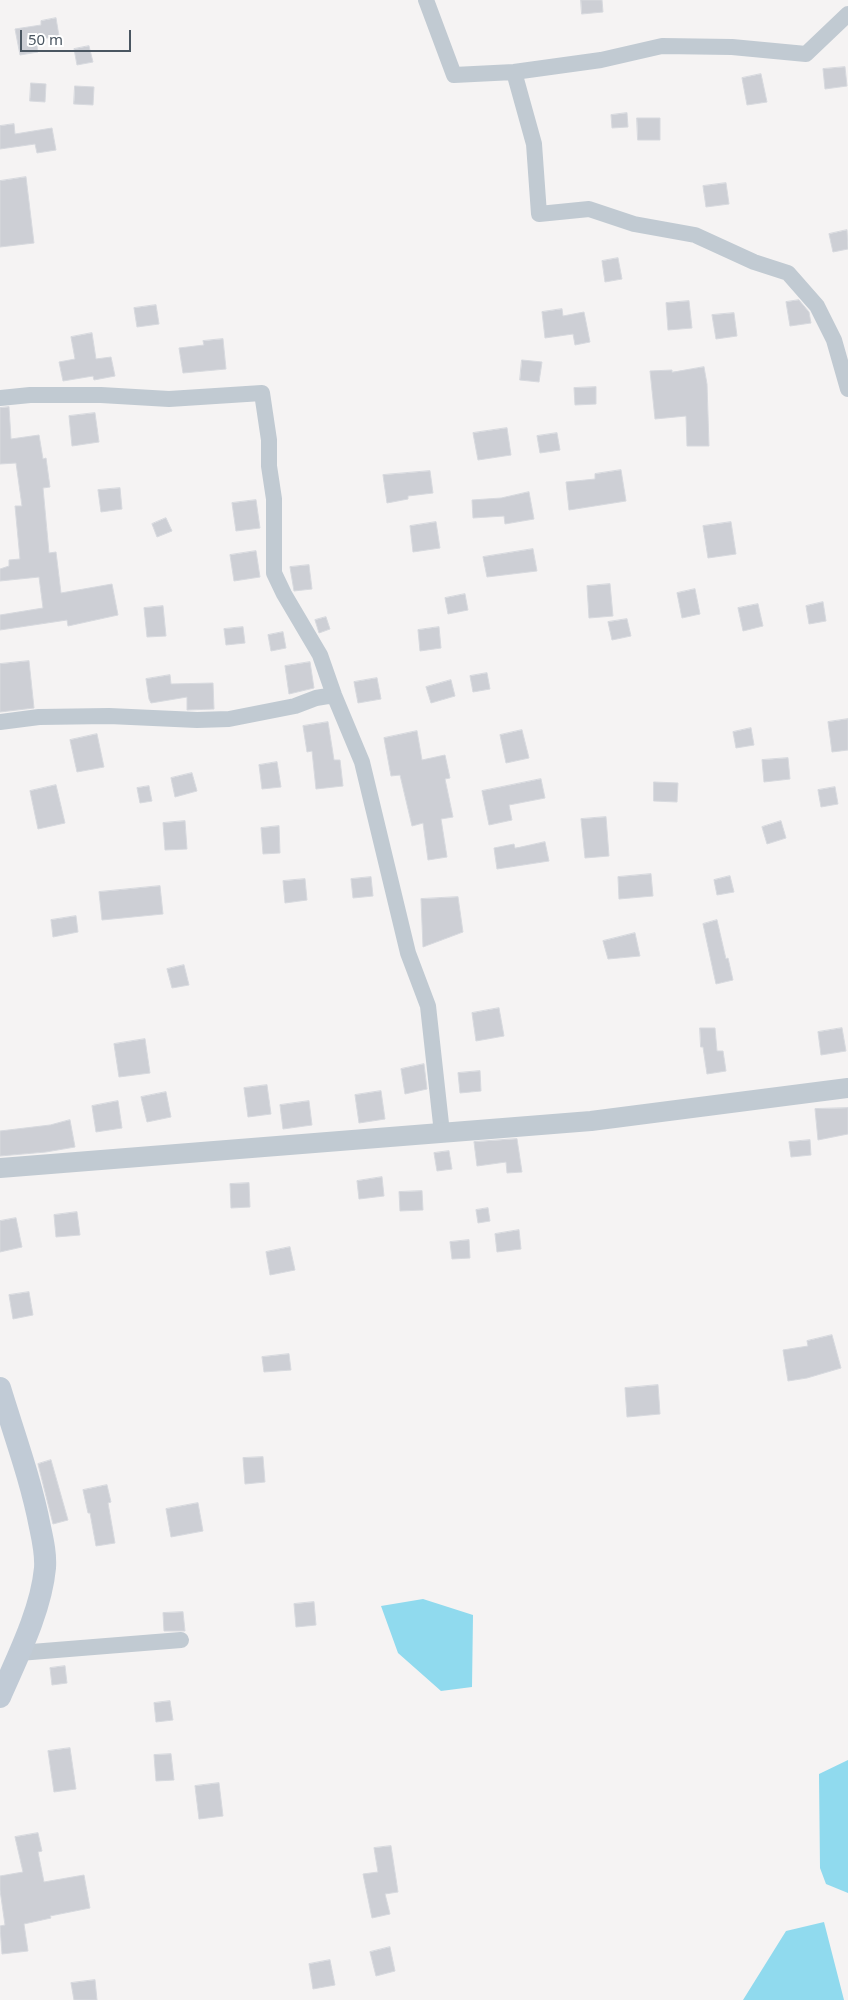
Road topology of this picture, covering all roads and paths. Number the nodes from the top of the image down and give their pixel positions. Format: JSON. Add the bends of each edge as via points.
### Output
{"nodes":[{"id":1,"x":426,"y":0,"type":"edge"},
{"id":2,"x":848,"y":14,"type":"edge"},
{"id":3,"x":514,"y":72,"type":"junction"},
{"id":4,"x":848,"y":389,"type":"edge"},
{"id":5,"x":0,"y":398,"type":"edge"},
{"id":6,"x":334,"y":695,"type":"junction"},
{"id":7,"x":0,"y":722,"type":"edge"},
{"id":8,"x":848,"y":1088,"type":"edge"},
{"id":9,"x":442,"y":1133,"type":"junction"},
{"id":10,"x":0,"y":1168,"type":"edge"},
{"id":11,"x":0,"y":1388,"type":"edge"},
{"id":12,"x":181,"y":1640,"type":"dead end"},
{"id":13,"x":19,"y":1653,"type":"junction"},
{"id":14,"x":0,"y":1697,"type":"edge"}],
"edges":[{"from":1,"to":3,"type":"street","via":[[454,74]]},
{"from":2,"to":3,"type":"street","via":[[806,54],[732,47],[662,46],[601,60]]},
{"from":3,"to":4,"type":"street","via":[[534,144],[540,214],[589,209],[634,224],[695,235],[754,262],[788,273],[817,306],[834,340]]},
{"from":5,"to":6,"type":"street","via":[[101,395],[169,399],[262,392],[274,499],[274,573],[320,655]]},
{"from":6,"to":7,"type":"street","via":[[229,719],[109,716],[39,717]]},
{"from":6,"to":9,"type":"street","via":[[362,762],[408,953],[428,1006]]},
{"from":8,"to":9,"type":"street","via":[[591,1120]]},
{"from":9,"to":10,"type":"street"},
{"from":11,"to":13,"type":"main road","via":[[36,1509],[45,1551],[39,1600]]},
{"from":12,"to":13,"type":"street"},
{"from":13,"to":14,"type":"main road"}]}
